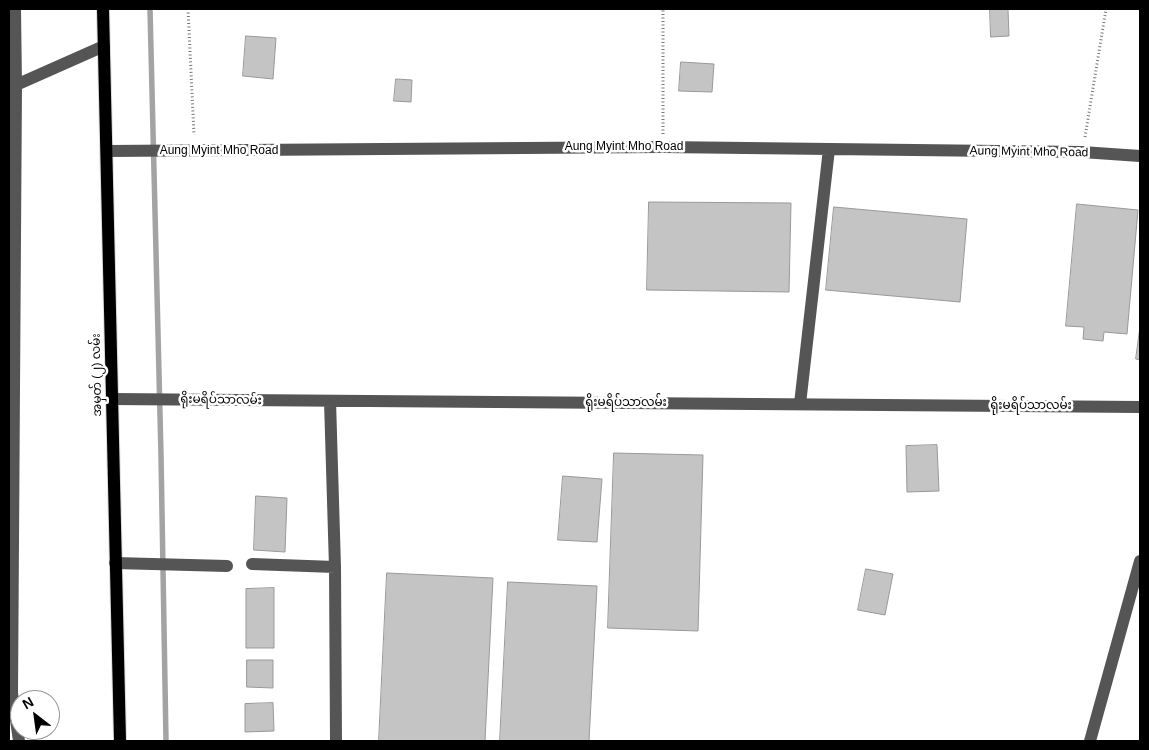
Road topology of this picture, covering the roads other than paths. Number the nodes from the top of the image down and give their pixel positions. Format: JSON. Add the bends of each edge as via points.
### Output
{"nodes":[{"id":1,"x":15,"y":9,"type":"edge"},
{"id":2,"x":103,"y":9,"type":"edge"},
{"id":3,"x":104,"y":46,"type":"junction"},
{"id":4,"x":16,"y":85,"type":"junction"},
{"id":5,"x":829,"y":149,"type":"junction"},
{"id":6,"x":107,"y":151,"type":"junction"},
{"id":7,"x":1140,"y":156,"type":"edge"},
{"id":8,"x":111,"y":399,"type":"junction"},
{"id":9,"x":330,"y":401,"type":"junction"},
{"id":10,"x":800,"y":404,"type":"junction"},
{"id":11,"x":1140,"y":407,"type":"edge"},
{"id":12,"x":11,"y":432,"type":"edge"},
{"id":13,"x":1140,"y":561,"type":"edge"},
{"id":14,"x":115,"y":563,"type":"junction"},
{"id":15,"x":252,"y":564,"type":"dead end"},
{"id":16,"x":227,"y":566,"type":"dead end"},
{"id":17,"x":335,"y":567,"type":"junction"},
{"id":18,"x":10,"y":690,"type":"edge"},
{"id":19,"x":120,"y":741,"type":"edge"},
{"id":20,"x":336,"y":741,"type":"edge"},
{"id":21,"x":1090,"y":741,"type":"edge"}],
"edges":[{"from":1,"to":4,"type":"street"},
{"from":2,"to":3,"type":"main road","name":"အမှတ် (၂) လမ်း"},
{"from":3,"to":4,"type":"street"},
{"from":3,"to":6,"type":"main road","name":"အမှတ် (၂) လမ်း"},
{"from":4,"to":12,"type":"street"},
{"from":5,"to":6,"type":"street","name":"Aung Myint Mho Road"},
{"from":5,"to":7,"type":"street","name":"Aung Myint Mho Road","via":[[1082,152]]},
{"from":5,"to":10,"type":"street"},
{"from":6,"to":8,"type":"main road","name":"အမှတ် (၂) လမ်း"},
{"from":8,"to":9,"type":"street","name":"ရိုးမရိပ်သာလမ်း"},
{"from":8,"to":14,"type":"main road","name":"အမှတ် (၂) လမ်း"},
{"from":9,"to":10,"type":"street","name":"ရိုးမရိပ်သာလမ်း"},
{"from":9,"to":17,"type":"street"},
{"from":10,"to":11,"type":"street","name":"ရိုးမရိပ်သာလမ်း"},
{"from":12,"to":18,"type":"street"},
{"from":13,"to":21,"type":"street"},
{"from":14,"to":16,"type":"street"},
{"from":14,"to":19,"type":"main road","name":"အမှတ် (၂) လမ်း"},
{"from":15,"to":17,"type":"street"},
{"from":17,"to":20,"type":"street"}]}
